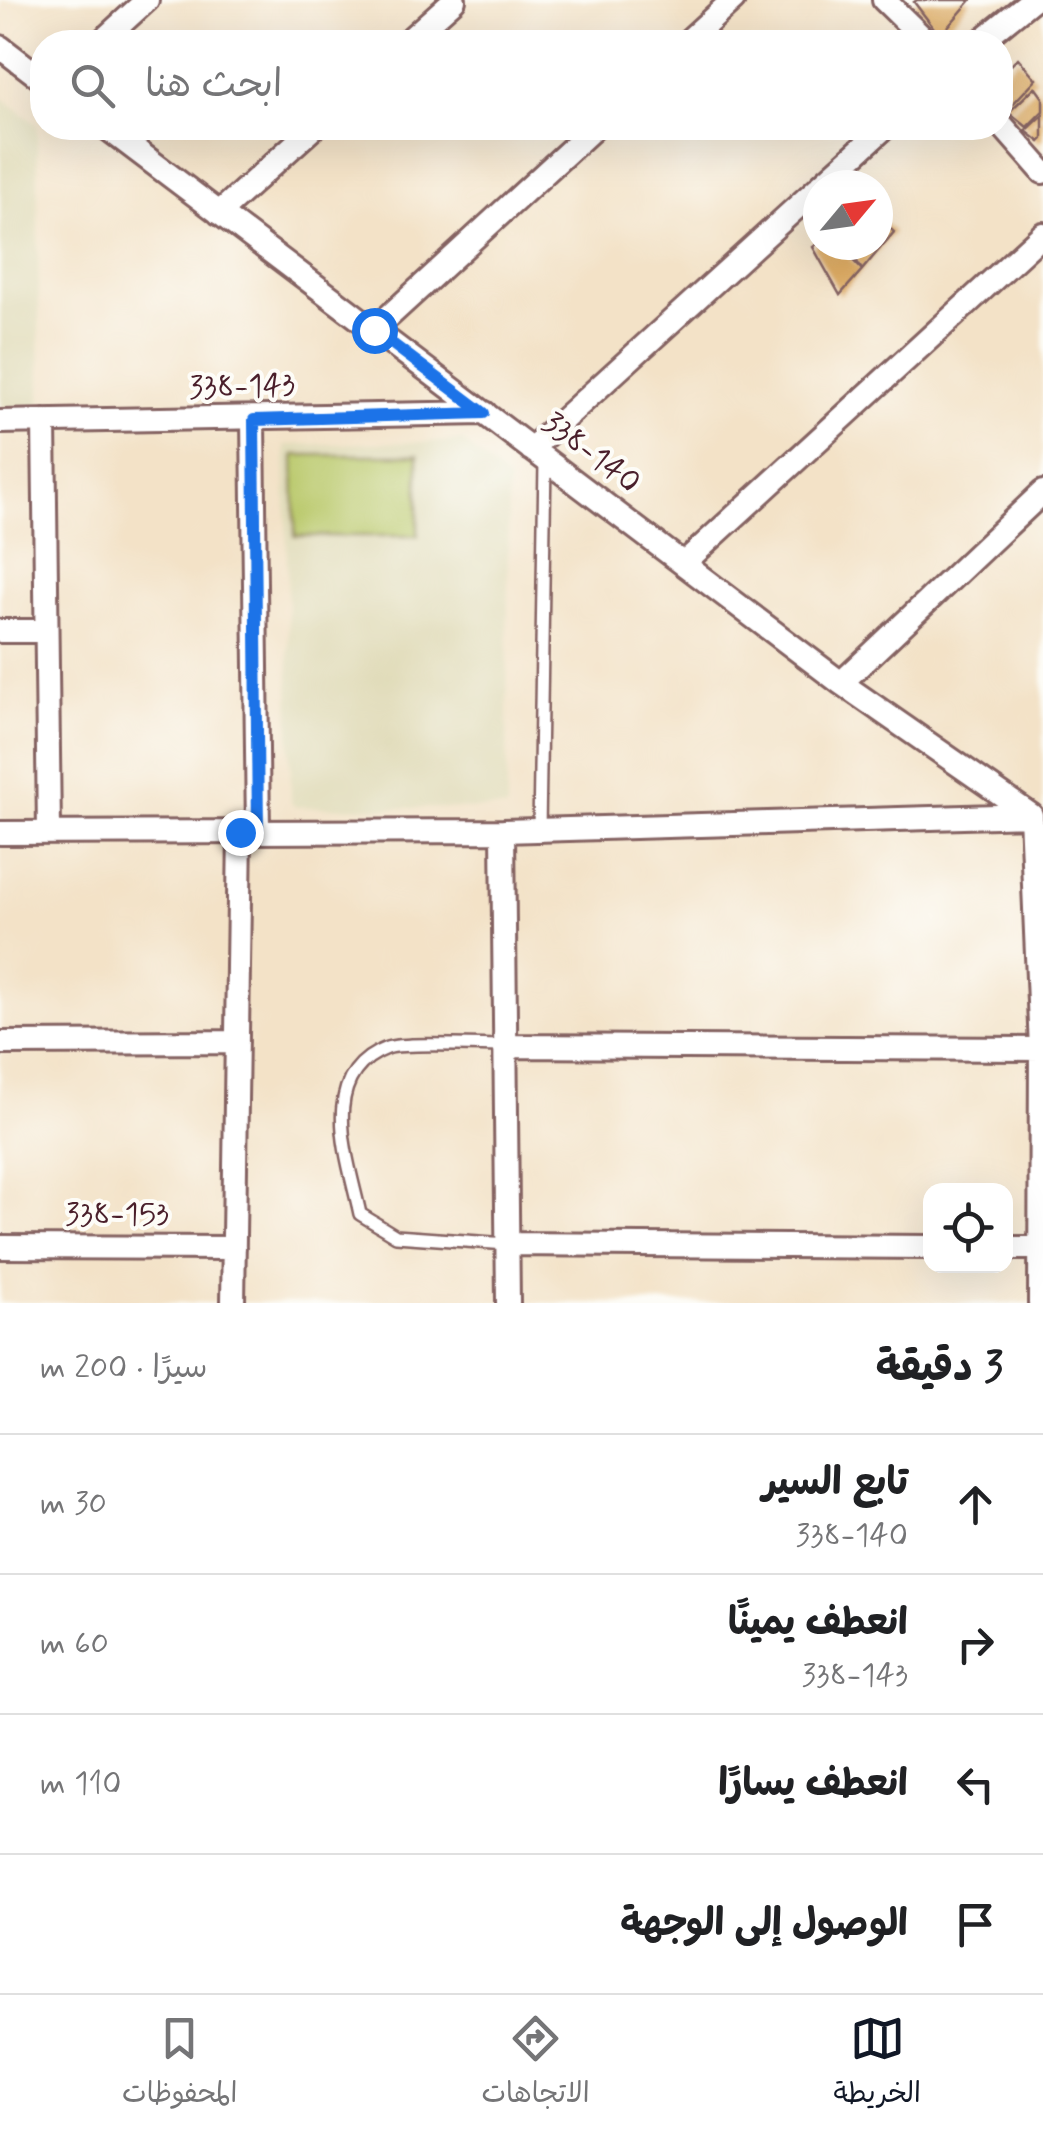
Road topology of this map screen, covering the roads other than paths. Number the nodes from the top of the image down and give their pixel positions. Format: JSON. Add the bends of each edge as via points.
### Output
{"nodes":[{"id":1,"x":147,"y":0,"type":"edge"},
{"id":2,"x":454,"y":0,"type":"edge"},
{"id":3,"x":733,"y":0,"type":"edge"},
{"id":4,"x":884,"y":0,"type":"edge"},
{"id":5,"x":1032,"y":0,"type":"edge"},
{"id":6,"x":114,"y":30,"type":"edge"},
{"id":7,"x":420,"y":30,"type":"edge"},
{"id":8,"x":700,"y":30,"type":"edge"},
{"id":9,"x":915,"y":30,"type":"edge"},
{"id":10,"x":995,"y":30,"type":"edge"},
{"id":11,"x":0,"y":47,"type":"edge"},
{"id":12,"x":30,"y":70,"type":"edge"},
{"id":13,"x":1013,"y":138,"type":"edge"},
{"id":14,"x":122,"y":140,"type":"edge"},
{"id":15,"x":300,"y":140,"type":"edge"},
{"id":16,"x":581,"y":140,"type":"edge"},
{"id":17,"x":871,"y":140,"type":"edge"},
{"id":18,"x":838,"y":170,"type":"edge"},
{"id":19,"x":1043,"y":172,"type":"edge"},
{"id":20,"x":803,"y":202,"type":"edge"},
{"id":21,"x":219,"y":213,"type":"junction"},
{"id":22,"x":1043,"y":234,"type":"edge"},
{"id":23,"x":374,"y":330,"type":"junction"},
{"id":24,"x":484,"y":413,"type":"junction"},
{"id":25,"x":254,"y":420,"type":"junction"},
{"id":26,"x":0,"y":422,"type":"edge"},
{"id":27,"x":44,"y":422,"type":"junction"},
{"id":28,"x":538,"y":456,"type":"junction"},
{"id":29,"x":1043,"y":492,"type":"edge"},
{"id":30,"x":684,"y":563,"type":"junction"},
{"id":31,"x":0,"y":631,"type":"edge"},
{"id":32,"x":46,"y":631,"type":"junction"},
{"id":33,"x":841,"y":682,"type":"junction"},
{"id":34,"x":1037,"y":818,"type":"edge"},
{"id":35,"x":540,"y":830,"type":"junction"},
{"id":36,"x":502,"y":831,"type":"junction"},
{"id":37,"x":0,"y":832,"type":"edge"},
{"id":38,"x":49,"y":832,"type":"junction"},
{"id":39,"x":249,"y":832,"type":"junction"},
{"id":40,"x":237,"y":1042,"type":"junction"},
{"id":41,"x":0,"y":1043,"type":"edge"},
{"id":42,"x":505,"y":1046,"type":"junction"},
{"id":43,"x":1042,"y":1049,"type":"edge"},
{"id":44,"x":508,"y":1244,"type":"junction"},
{"id":45,"x":0,"y":1247,"type":"edge"},
{"id":46,"x":234,"y":1248,"type":"junction"},
{"id":47,"x":923,"y":1248,"type":"edge"},
{"id":48,"x":1013,"y":1248,"type":"edge"},
{"id":49,"x":1038,"y":1248,"type":"junction"},
{"id":50,"x":233,"y":1303,"type":"edge"},
{"id":51,"x":508,"y":1303,"type":"edge"},
{"id":52,"x":1040,"y":1303,"type":"edge"}],
"edges":[{"from":1,"to":6,"type":"street"},
{"from":2,"to":7,"type":"street"},
{"from":3,"to":8,"type":"street"},
{"from":4,"to":9,"type":"street"},
{"from":5,"to":10,"type":"street"},
{"from":11,"to":12,"type":"street"},
{"from":13,"to":19,"type":"street"},
{"from":14,"to":21,"type":"street","name":"338-140"},
{"from":15,"to":21,"type":"street"},
{"from":16,"to":23,"type":"street"},
{"from":17,"to":18,"type":"street"},
{"from":20,"to":28,"type":"street"},
{"from":21,"to":23,"type":"street","name":"338-140"},
{"from":22,"to":30,"type":"street"},
{"from":23,"to":24,"type":"street","name":"338-140"},
{"from":24,"to":25,"type":"street","name":"338-143"},
{"from":24,"to":28,"type":"street","name":"338-140"},
{"from":25,"to":27,"type":"street","name":"338-143"},
{"from":25,"to":39,"type":"street"},
{"from":26,"to":27,"type":"street","name":"338-143"},
{"from":27,"to":32,"type":"street"},
{"from":28,"to":30,"type":"street","name":"338-140"},
{"from":28,"to":35,"type":"lane"},
{"from":29,"to":33,"type":"street"},
{"from":30,"to":33,"type":"street","name":"338-140"},
{"from":31,"to":32,"type":"street"},
{"from":32,"to":38,"type":"street"},
{"from":33,"to":34,"type":"street","name":"338-140"},
{"from":34,"to":35,"type":"street"},
{"from":34,"to":43,"type":"street"},
{"from":35,"to":36,"type":"street"},
{"from":36,"to":39,"type":"street"},
{"from":36,"to":42,"type":"street"},
{"from":37,"to":38,"type":"street"},
{"from":38,"to":39,"type":"street"},
{"from":39,"to":40,"type":"street"},
{"from":40,"to":41,"type":"street"},
{"from":40,"to":46,"type":"street"},
{"from":42,"to":43,"type":"street"},
{"from":42,"to":44,"type":"street"},
{"from":42,"to":44,"type":"lane","via":[[389,1046],[351,1073],[340,1108],[360,1214],[396,1236]]},
{"from":43,"to":49,"type":"street"},
{"from":44,"to":47,"type":"street"},
{"from":44,"to":51,"type":"street"},
{"from":45,"to":46,"type":"street","name":"338-153"},
{"from":46,"to":50,"type":"street"},
{"from":48,"to":49,"type":"street"},
{"from":49,"to":52,"type":"street"}]}
